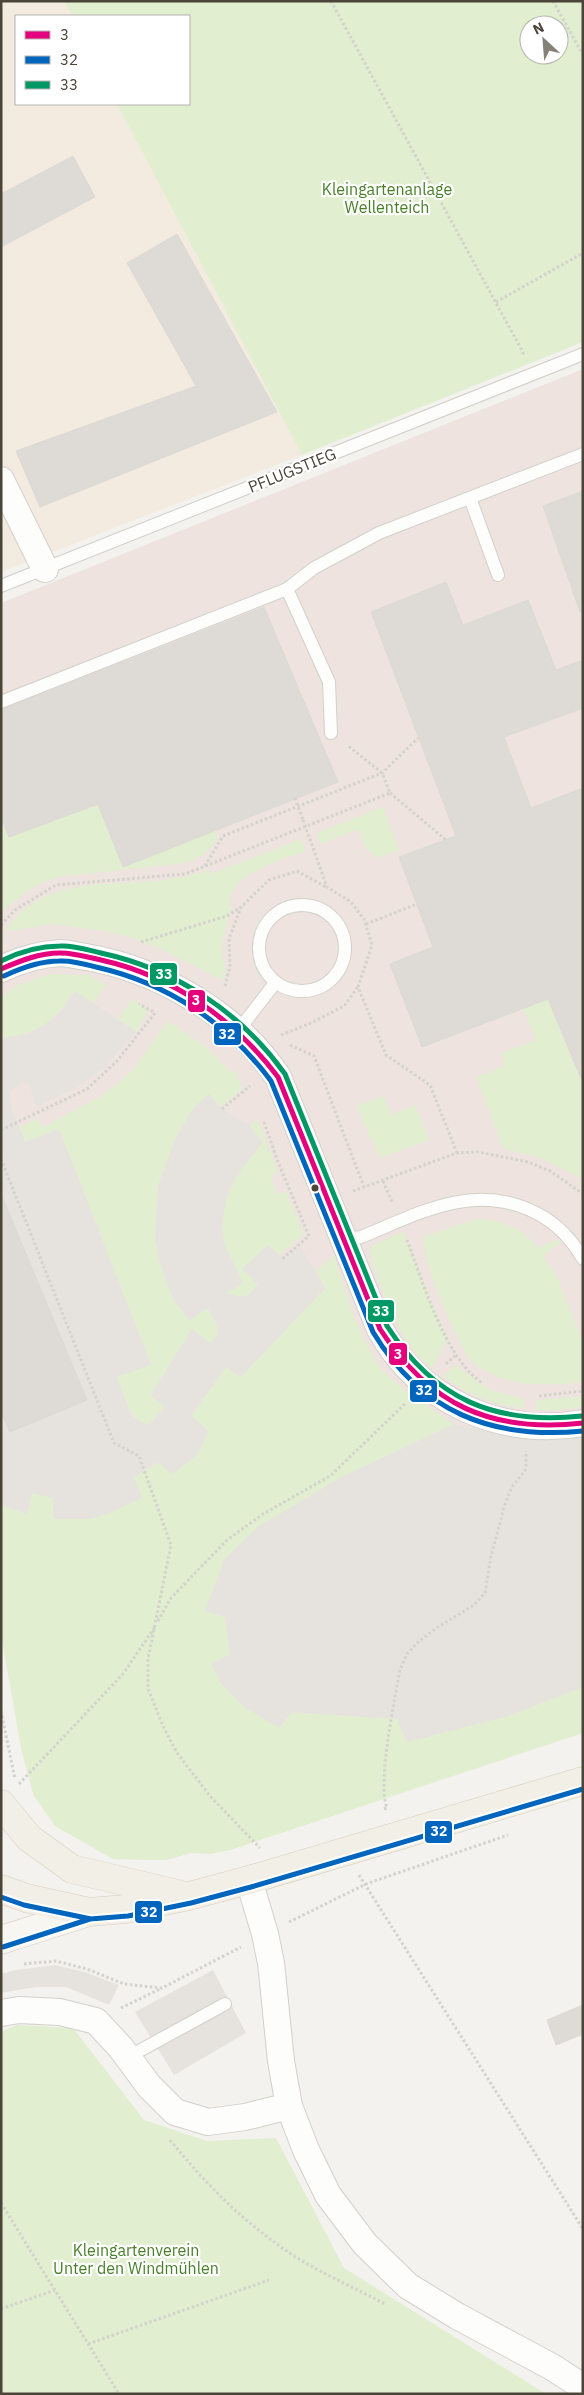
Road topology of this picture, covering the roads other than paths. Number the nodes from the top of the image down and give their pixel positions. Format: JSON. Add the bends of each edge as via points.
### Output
{"nodes":[{"id":1,"x":583,"y":354,"type":"edge"},
{"id":2,"x":583,"y":454,"type":"edge"},
{"id":3,"x":1,"y":480,"type":"edge"},
{"id":4,"x":470,"y":498,"type":"junction"},
{"id":5,"x":45,"y":569,"type":"junction"},
{"id":6,"x":498,"y":575,"type":"dead end"},
{"id":7,"x":1,"y":586,"type":"edge"},
{"id":8,"x":287,"y":589,"type":"junction"},
{"id":9,"x":1,"y":702,"type":"edge"},
{"id":10,"x":331,"y":732,"type":"road end"},
{"id":11,"x":3,"y":968,"type":"edge"},
{"id":12,"x":275,"y":983,"type":"junction"},
{"id":13,"x":238,"y":1031,"type":"junction"},
{"id":14,"x":344,"y":1240,"type":"junction"},
{"id":15,"x":583,"y":1259,"type":"edge"},
{"id":16,"x":583,"y":1423,"type":"edge"},
{"id":17,"x":583,"y":1781,"type":"edge"},
{"id":18,"x":1,"y":1804,"type":"edge"},
{"id":19,"x":249,"y":1880,"type":"junction"},
{"id":20,"x":1,"y":1889,"type":"edge"},
{"id":21,"x":189,"y":1896,"type":"junction"},
{"id":22,"x":89,"y":1912,"type":"junction"},
{"id":23,"x":1,"y":1940,"type":"edge"},
{"id":24,"x":225,"y":2004,"type":"dead end"},
{"id":25,"x":1,"y":2013,"type":"edge"},
{"id":26,"x":128,"y":2057,"type":"junction"},
{"id":27,"x":289,"y":2106,"type":"junction"},
{"id":28,"x":583,"y":2387,"type":"edge"}],
"edges":[{"from":1,"to":5,"type":"lane","name":"PFLUGSTIEG"},
{"from":2,"to":4,"type":"lane"},
{"from":3,"to":5,"type":"street"},
{"from":4,"to":6,"type":"lane"},
{"from":4,"to":8,"type":"lane","via":[[379,532],[314,568]]},
{"from":5,"to":7,"type":"lane","name":"PFLUGSTIEG"},
{"from":8,"to":9,"type":"lane"},
{"from":8,"to":10,"type":"lane","via":[[329,682]]},
{"from":11,"to":13,"type":"street","via":[[34,957],[61,953],[109,962],[189,995]]},
{"from":12,"to":12,"type":"lane","via":[[288,990],[303,992],[323,985],[339,971],[345,943],[341,929],[332,917],[307,905],[280,911],[269,920],[261,932],[259,953],[266,973]]},
{"from":12,"to":13,"type":"lane"},
{"from":13,"to":14,"type":"street","via":[[278,1077]]},
{"from":14,"to":15,"type":"lane","via":[[361,1237],[457,1201],[491,1199],[505,1201],[554,1222]]},
{"from":14,"to":16,"type":"street","via":[[389,1346],[424,1384],[451,1402],[496,1420],[556,1426]]},
{"from":17,"to":19,"type":"main road"},
{"from":18,"to":21,"type":"main road","via":[[29,1838],[72,1869]]},
{"from":19,"to":21,"type":"main road"},
{"from":19,"to":27,"type":"street","via":[[271,1963]]},
{"from":20,"to":22,"type":"main road"},
{"from":21,"to":22,"type":"main road","via":[[126,1909]]},
{"from":22,"to":23,"type":"main road"},
{"from":24,"to":26,"type":"lane"},
{"from":25,"to":26,"type":"street","via":[[19,2010],[60,2012],[96,2021]]},
{"from":26,"to":27,"type":"street","via":[[149,2086],[175,2112],[191,2117],[208,2122]]},
{"from":27,"to":28,"type":"street","via":[[328,2195],[365,2244],[408,2286]]}]}
